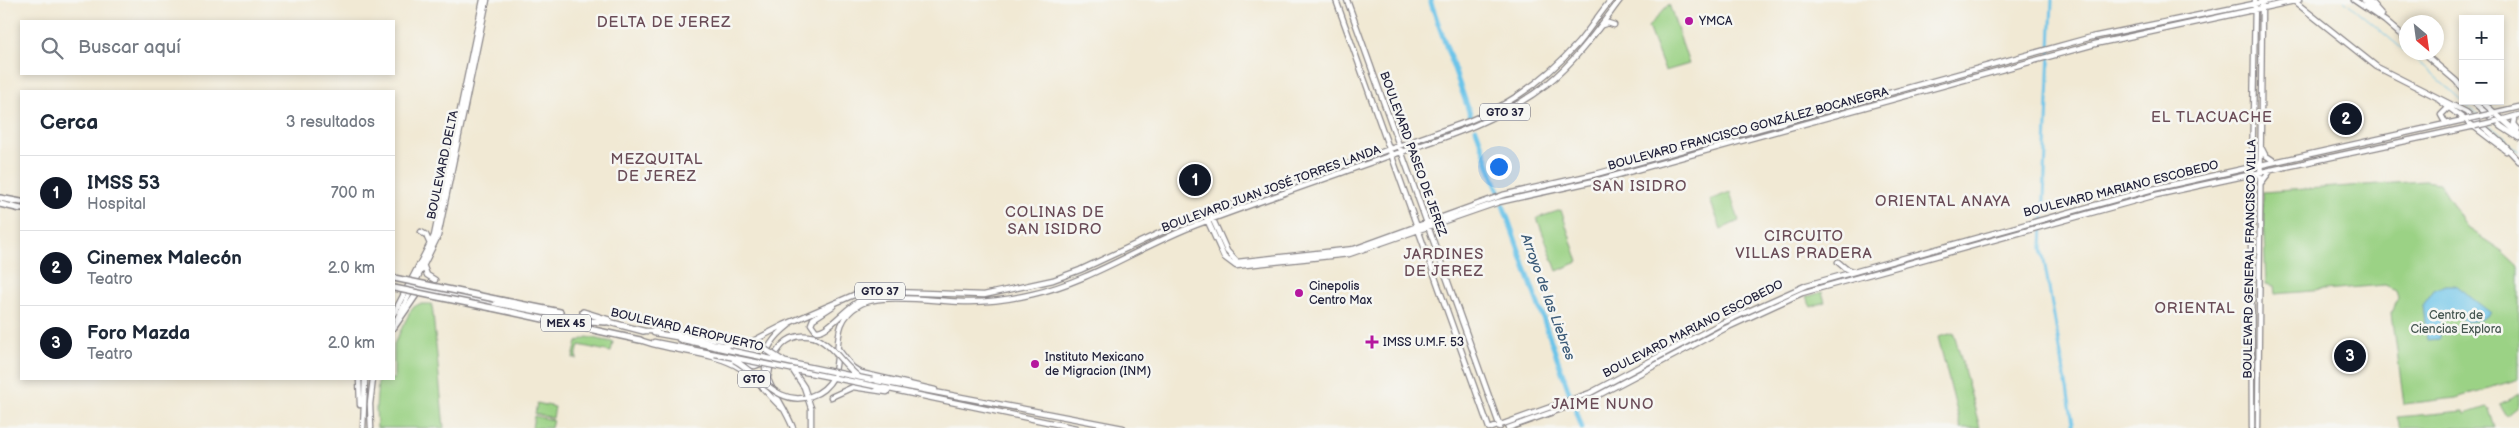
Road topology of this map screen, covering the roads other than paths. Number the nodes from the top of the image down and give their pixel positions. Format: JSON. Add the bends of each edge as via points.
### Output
{"nodes":[{"id":1,"x":483,"y":0,"type":"edge"},
{"id":2,"x":487,"y":0,"type":"edge"},
{"id":3,"x":1336,"y":0,"type":"edge"},
{"id":4,"x":1347,"y":0,"type":"edge"},
{"id":5,"x":1611,"y":0,"type":"edge"},
{"id":6,"x":1620,"y":0,"type":"edge"},
{"id":7,"x":2273,"y":0,"type":"edge"},
{"id":8,"x":2295,"y":0,"type":"edge"},
{"id":9,"x":2354,"y":0,"type":"edge"},
{"id":10,"x":2363,"y":0,"type":"edge"},
{"id":11,"x":2369,"y":0,"type":"edge"},
{"id":12,"x":2255,"y":2,"type":"edge"},
{"id":13,"x":2262,"y":4,"type":"edge"},
{"id":14,"x":2255,"y":10,"type":"junction"},
{"id":15,"x":2249,"y":12,"type":"junction"},
{"id":16,"x":2255,"y":18,"type":"junction"},
{"id":17,"x":2385,"y":21,"type":"junction"},
{"id":18,"x":1614,"y":25,"type":"dead end"},
{"id":19,"x":1599,"y":27,"type":"junction"},
{"id":20,"x":2399,"y":33,"type":"edge"},
{"id":21,"x":2431,"y":60,"type":"edge"},
{"id":22,"x":2459,"y":84,"type":"edge"},
{"id":23,"x":2422,"y":91,"type":"junction"},
{"id":24,"x":1383,"y":102,"type":"junction"},
{"id":25,"x":1373,"y":104,"type":"junction"},
{"id":26,"x":2477,"y":105,"type":"edge"},
{"id":27,"x":2485,"y":105,"type":"edge"},
{"id":28,"x":2519,"y":108,"type":"edge"},
{"id":29,"x":2451,"y":109,"type":"junction"},
{"id":30,"x":2513,"y":109,"type":"junction"},
{"id":31,"x":2492,"y":113,"type":"junction"},
{"id":32,"x":2519,"y":114,"type":"edge"},
{"id":33,"x":2466,"y":119,"type":"junction"},
{"id":34,"x":2515,"y":119,"type":"dead end"},
{"id":35,"x":2499,"y":120,"type":"junction"},
{"id":36,"x":2448,"y":123,"type":"junction"},
{"id":37,"x":2474,"y":126,"type":"junction"},
{"id":38,"x":2464,"y":128,"type":"junction"},
{"id":39,"x":2479,"y":130,"type":"junction"},
{"id":40,"x":2519,"y":132,"type":"edge"},
{"id":41,"x":2519,"y":138,"type":"edge"},
{"id":42,"x":2378,"y":139,"type":"junction"},
{"id":43,"x":1399,"y":146,"type":"junction"},
{"id":44,"x":2262,"y":146,"type":"junction"},
{"id":45,"x":2376,"y":146,"type":"junction"},
{"id":46,"x":1390,"y":149,"type":"junction"},
{"id":47,"x":1401,"y":152,"type":"junction"},
{"id":48,"x":1392,"y":155,"type":"junction"},
{"id":49,"x":2513,"y":156,"type":"junction"},
{"id":50,"x":2253,"y":157,"type":"junction"},
{"id":51,"x":2278,"y":161,"type":"junction"},
{"id":52,"x":2519,"y":161,"type":"edge"},
{"id":53,"x":2261,"y":164,"type":"junction"},
{"id":54,"x":2253,"y":166,"type":"junction"},
{"id":55,"x":2243,"y":168,"type":"junction"},
{"id":56,"x":2273,"y":168,"type":"junction"},
{"id":57,"x":2260,"y":171,"type":"junction"},
{"id":58,"x":2252,"y":173,"type":"junction"},
{"id":59,"x":2260,"y":184,"type":"junction"},
{"id":60,"x":0,"y":198,"type":"edge"},
{"id":61,"x":20,"y":202,"type":"edge"},
{"id":62,"x":0,"y":204,"type":"edge"},
{"id":63,"x":1422,"y":208,"type":"junction"},
{"id":64,"x":20,"y":209,"type":"edge"},
{"id":65,"x":1412,"y":212,"type":"junction"},
{"id":66,"x":1207,"y":214,"type":"junction"},
{"id":67,"x":1210,"y":220,"type":"junction"},
{"id":68,"x":1428,"y":224,"type":"junction"},
{"id":69,"x":1419,"y":228,"type":"junction"},
{"id":70,"x":421,"y":232,"type":"dead end"},
{"id":71,"x":428,"y":248,"type":"junction"},
{"id":72,"x":1320,"y":254,"type":"junction"},
{"id":73,"x":1315,"y":260,"type":"junction"},
{"id":74,"x":1838,"y":262,"type":"dead end"},
{"id":75,"x":424,"y":266,"type":"junction"},
{"id":76,"x":1857,"y":271,"type":"junction"},
{"id":77,"x":395,"y":278,"type":"edge"},
{"id":78,"x":435,"y":280,"type":"dead end"},
{"id":79,"x":414,"y":287,"type":"junction"},
{"id":80,"x":395,"y":288,"type":"edge"},
{"id":81,"x":420,"y":289,"type":"junction"},
{"id":82,"x":406,"y":290,"type":"junction"},
{"id":83,"x":848,"y":296,"type":"junction"},
{"id":84,"x":885,"y":298,"type":"junction"},
{"id":85,"x":395,"y":311,"type":"edge"},
{"id":86,"x":583,"y":312,"type":"dead end"},
{"id":87,"x":542,"y":313,"type":"junction"},
{"id":88,"x":794,"y":321,"type":"junction"},
{"id":89,"x":606,"y":322,"type":"junction"},
{"id":90,"x":395,"y":325,"type":"edge"},
{"id":91,"x":624,"y":325,"type":"junction"},
{"id":92,"x":395,"y":326,"type":"edge"},
{"id":93,"x":606,"y":331,"type":"junction"},
{"id":94,"x":643,"y":331,"type":"junction"},
{"id":95,"x":654,"y":333,"type":"junction"},
{"id":96,"x":640,"y":340,"type":"junction"},
{"id":97,"x":721,"y":345,"type":"junction"},
{"id":98,"x":837,"y":348,"type":"junction"},
{"id":99,"x":721,"y":358,"type":"junction"},
{"id":100,"x":870,"y":376,"type":"junction"},
{"id":101,"x":768,"y":378,"type":"junction"},
{"id":102,"x":860,"y":378,"type":"junction"},
{"id":103,"x":359,"y":380,"type":"edge"},
{"id":104,"x":364,"y":380,"type":"edge"},
{"id":105,"x":373,"y":380,"type":"edge"},
{"id":106,"x":853,"y":387,"type":"junction"},
{"id":107,"x":831,"y":397,"type":"dead end"},
{"id":108,"x":960,"y":398,"type":"junction"},
{"id":109,"x":961,"y":405,"type":"junction"},
{"id":110,"x":782,"y":408,"type":"junction"},
{"id":111,"x":362,"y":410,"type":"junction"},
{"id":112,"x":1500,"y":427,"type":"edge"},
{"id":113,"x":363,"y":428,"type":"edge"},
{"id":114,"x":371,"y":428,"type":"edge"},
{"id":115,"x":793,"y":428,"type":"edge"},
{"id":116,"x":811,"y":428,"type":"edge"},
{"id":117,"x":1076,"y":428,"type":"edge"},
{"id":118,"x":1123,"y":428,"type":"edge"},
{"id":119,"x":1491,"y":428,"type":"edge"},
{"id":120,"x":1508,"y":428,"type":"edge"},
{"id":121,"x":2252,"y":428,"type":"edge"},
{"id":122,"x":2258,"y":428,"type":"edge"}],
"edges":[{"from":1,"to":71,"type":"main road","name":"BOULEVARD DELTA","via":[[435,231]]},
{"from":2,"to":75,"type":"main road","name":"BOULEVARD DELTA","via":[[438,236]]},
{"from":3,"to":25,"type":"main road","name":"BOULEVARD PASEO DE JEREZ"},
{"from":4,"to":24,"type":"main road","name":"BOULEVARD PASEO DE JEREZ"},
{"from":5,"to":43,"type":"main road","name":"BOULEVARD JUAN JOSÉ TORRES LANDA","number":"GTO 37","via":[[1565,57],[1519,96],[1475,118]]},
{"from":6,"to":19,"type":"main road","name":"BOULEVARD JUAN JOSÉ TORRES LANDA","number":"GTO 37"},
{"from":7,"to":13,"type":"main road","name":"BOULEVARD FRANCISCO GONZÁLEZ BOCANEGRA"},
{"from":8,"to":13,"type":"main road","name":"BOULEVARD FRANCISCO GONZÁLEZ BOCANEGRA"},
{"from":8,"to":23,"type":"main road","via":[[2368,62]]},
{"from":9,"to":17,"type":"main road"},
{"from":10,"to":17,"type":"main road"},
{"from":11,"to":17,"type":"main road"},
{"from":12,"to":13,"type":"main road","name":"BOULEVARD FRANCISCO GONZÁLEZ BOCANEGRA"},
{"from":12,"to":14,"type":"main road","name":"BOULEVARD GENERAL FRANCISCO VILLA"},
{"from":12,"to":68,"type":"main road","name":"BOULEVARD FRANCISCO GONZÁLEZ BOCANEGRA","via":[[2054,47],[1596,174],[1503,195]]},
{"from":13,"to":14,"type":"main road","name":"BOULEVARD FRANCISCO GONZÁLEZ BOCANEGRA"},
{"from":13,"to":44,"type":"main road","name":"BOULEVARD GENERAL FRANCISCO VILLA"},
{"from":14,"to":15,"type":"main road","name":"BOULEVARD FRANCISCO GONZÁLEZ BOCANEGRA"},
{"from":14,"to":16,"type":"main road","name":"BOULEVARD GENERAL FRANCISCO VILLA"},
{"from":15,"to":16,"type":"main road"},
{"from":15,"to":68,"type":"main road","name":"BOULEVARD FRANCISCO GONZÁLEZ BOCANEGRA","via":[[2122,37],[2047,56],[1613,176],[1499,202]]},
{"from":16,"to":50,"type":"main road","name":"BOULEVARD GENERAL FRANCISCO VILLA"},
{"from":17,"to":20,"type":"main road"},
{"from":18,"to":19,"type":"main road","via":[[1606,22]]},
{"from":19,"to":47,"type":"main road","name":"BOULEVARD JUAN JOSÉ TORRES LANDA","number":"GTO 37","via":[[1564,69],[1520,103],[1472,128]]},
{"from":21,"to":22,"type":"main road"},
{"from":23,"to":29,"type":"main road"},
{"from":23,"to":49,"type":"main road","via":[[2461,109],[2495,136]]},
{"from":24,"to":25,"type":"main road","via":[[1378,100]]},
{"from":24,"to":43,"type":"main road","name":"BOULEVARD PASEO DE JEREZ"},
{"from":25,"to":46,"type":"main road","name":"BOULEVARD PASEO DE JEREZ"},
{"from":26,"to":41,"type":"main road"},
{"from":27,"to":31,"type":"main road"},
{"from":28,"to":30,"type":"main road","name":"BOULEVARD MARIANO ESCOBEDO"},
{"from":29,"to":33,"type":"main road"},
{"from":29,"to":36,"type":"main road","via":[[2455,117]]},
{"from":29,"to":36,"type":"main road","via":[[2441,115]]},
{"from":30,"to":31,"type":"main road","name":"BOULEVARD MARIANO ESCOBEDO"},
{"from":30,"to":32,"type":"main road"},
{"from":31,"to":33,"type":"main road","name":"BOULEVARD MARIANO ESCOBEDO","bridge":true},
{"from":31,"to":35,"type":"main road"},
{"from":32,"to":35,"type":"main road","name":"BOULEVARD MARIANO ESCOBEDO"},
{"from":33,"to":36,"type":"main road","name":"BOULEVARD MARIANO ESCOBEDO"},
{"from":33,"to":37,"type":"main road"},
{"from":34,"to":40,"type":"main road"},
{"from":35,"to":37,"type":"main road","name":"BOULEVARD MARIANO ESCOBEDO","bridge":true},
{"from":35,"to":40,"type":"main road"},
{"from":36,"to":42,"type":"main road","name":"BOULEVARD MARIANO ESCOBEDO"},
{"from":37,"to":38,"type":"main road","name":"BOULEVARD MARIANO ESCOBEDO"},
{"from":37,"to":39,"type":"main road"},
{"from":38,"to":39,"type":"main road"},
{"from":38,"to":45,"type":"main road","name":"BOULEVARD MARIANO ESCOBEDO"},
{"from":39,"to":49,"type":"main road"},
{"from":42,"to":45,"type":"main road"},
{"from":42,"to":51,"type":"main road","name":"BOULEVARD MARIANO ESCOBEDO"},
{"from":43,"to":46,"type":"main road","name":"BOULEVARD JUAN JOSÉ TORRES LANDA","number":"GTO 37"},
{"from":43,"to":47,"type":"main road","name":"BOULEVARD PASEO DE JEREZ"},
{"from":44,"to":51,"type":"main road","via":[[2267,157]]},
{"from":44,"to":53,"type":"main road","name":"BOULEVARD GENERAL FRANCISCO VILLA"},
{"from":45,"to":56,"type":"main road","name":"BOULEVARD MARIANO ESCOBEDO"},
{"from":46,"to":48,"type":"main road","name":"BOULEVARD PASEO DE JEREZ"},
{"from":46,"to":66,"type":"main road","name":"BOULEVARD JUAN JOSÉ TORRES LANDA","number":"GTO 37"},
{"from":47,"to":48,"type":"main road","name":"BOULEVARD JUAN JOSÉ TORRES LANDA","number":"GTO 37"},
{"from":47,"to":63,"type":"main road","name":"BOULEVARD PASEO DE JEREZ"},
{"from":48,"to":65,"type":"main road","name":"BOULEVARD PASEO DE JEREZ"},
{"from":48,"to":67,"type":"main road","name":"BOULEVARD JUAN JOSÉ TORRES LANDA","number":"GTO 37"},
{"from":49,"to":52,"type":"main road"},
{"from":50,"to":54,"type":"main road","name":"BOULEVARD GENERAL FRANCISCO VILLA"},
{"from":50,"to":55,"type":"main road"},
{"from":51,"to":53,"type":"main road","name":"BOULEVARD MARIANO ESCOBEDO"},
{"from":53,"to":54,"type":"main road","name":"BOULEVARD MARIANO ESCOBEDO"},
{"from":53,"to":57,"type":"main road","name":"BOULEVARD GENERAL FRANCISCO VILLA"},
{"from":54,"to":55,"type":"main road","name":"BOULEVARD MARIANO ESCOBEDO"},
{"from":54,"to":58,"type":"main road","name":"BOULEVARD GENERAL FRANCISCO VILLA"},
{"from":55,"to":76,"type":"main road","name":"BOULEVARD MARIANO ESCOBEDO","via":[[2153,189]]},
{"from":56,"to":57,"type":"main road","name":"BOULEVARD MARIANO ESCOBEDO"},
{"from":56,"to":59,"type":"main road"},
{"from":57,"to":58,"type":"main road","name":"BOULEVARD MARIANO ESCOBEDO"},
{"from":57,"to":59,"type":"main road","name":"BOULEVARD GENERAL FRANCISCO VILLA"},
{"from":58,"to":120,"type":"main road","name":"BOULEVARD MARIANO ESCOBEDO","via":[[2040,226],[1796,295],[1595,397]]},
{"from":58,"to":121,"type":"main road","name":"BOULEVARD GENERAL FRANCISCO VILLA"},
{"from":59,"to":122,"type":"main road","name":"BOULEVARD GENERAL FRANCISCO VILLA"},
{"from":60,"to":61,"type":"highway"},
{"from":62,"to":64,"type":"highway"},
{"from":63,"to":65,"type":"main road","via":[[1418,213]]},
{"from":63,"to":68,"type":"main road","name":"BOULEVARD PASEO DE JEREZ"},
{"from":65,"to":69,"type":"main road","name":"BOULEVARD PASEO DE JEREZ"},
{"from":66,"to":67,"type":"main road","name":"BOULEVARD FRANCISCO GONZÁLEZ BOCANEGRA"},
{"from":66,"to":83,"type":"main road","name":"BOULEVARD JUAN JOSÉ TORRES LANDA","number":"GTO 37","via":[[1071,274],[1016,290],[973,295],[868,291]]},
{"from":67,"to":72,"type":"main road","name":"BOULEVARD FRANCISCO GONZÁLEZ BOCANEGRA","via":[[1229,256],[1237,262]]},
{"from":67,"to":73,"type":"main road","name":"BOULEVARD FRANCISCO GONZÁLEZ BOCANEGRA","via":[[1224,257],[1236,266]]},
{"from":67,"to":84,"type":"main road","name":"BOULEVARD JUAN JOSÉ TORRES LANDA","number":"GTO 37","via":[[1172,234],[1068,283],[1034,294],[971,302]]},
{"from":68,"to":69,"type":"main road","name":"BOULEVARD FRANCISCO GONZÁLEZ BOCANEGRA"},
{"from":68,"to":112,"type":"main road","name":"BOULEVARD PASEO DE JEREZ"},
{"from":69,"to":72,"type":"main road","name":"BOULEVARD FRANCISCO GONZÁLEZ BOCANEGRA","via":[[1354,249]]},
{"from":69,"to":73,"type":"main road","name":"BOULEVARD FRANCISCO GONZÁLEZ BOCANEGRA","via":[[1354,253]]},
{"from":69,"to":119,"type":"main road","name":"BOULEVARD PASEO DE JEREZ"},
{"from":70,"to":71,"type":"main road","via":[[429,239]]},
{"from":71,"to":82,"type":"main road","name":"BOULEVARD DELTA","via":[[411,275]]},
{"from":72,"to":73,"type":"main road"},
{"from":74,"to":76,"type":"main road","via":[[1848,270]]},
{"from":75,"to":78,"type":"main road","via":[[427,275]]},
{"from":75,"to":79,"type":"main road","name":"BOULEVARD DELTA"},
{"from":76,"to":112,"type":"main road","name":"BOULEVARD MARIANO ESCOBEDO","via":[[1790,291],[1590,393]]},
{"from":77,"to":89,"type":"highway","name":"BOULEVARD AEROPUERTO","number":"MEX 45","bridge":true},
{"from":79,"to":81,"type":"highway"},
{"from":79,"to":82,"type":"highway"},
{"from":79,"to":90,"type":"main road","name":"BOULEVARD DELTA"},
{"from":80,"to":93,"type":"highway","name":"BOULEVARD AEROPUERTO","number":"MEX 45","bridge":true},
{"from":81,"to":87,"type":"highway"},
{"from":81,"to":92,"type":"highway"},
{"from":82,"to":85,"type":"main road","name":"BOULEVARD DELTA"},
{"from":83,"to":84,"type":"main road","via":[[813,319],[814,330],[826,329],[858,301]]},
{"from":83,"to":88,"type":"main road","name":"BOULEVARD JUAN JOSÉ TORRES LANDA","number":"GTO 37"},
{"from":84,"to":98,"type":"main road","name":"BOULEVARD JUAN JOSÉ TORRES LANDA","number":"GTO 37","via":[[866,301],[849,312],[838,331]]},
{"from":86,"to":91,"type":"highway"},
{"from":87,"to":89,"type":"highway"},
{"from":87,"to":93,"type":"highway"},
{"from":88,"to":97,"type":"main road","name":"BOULEVARD JUAN JOSÉ TORRES LANDA","number":"GTO 37","via":[[740,345]]},
{"from":88,"to":101,"type":"main road","via":[[779,333],[768,351],[765,366]]},
{"from":89,"to":91,"type":"highway","name":"BOULEVARD AEROPUERTO","number":"MEX 45"},
{"from":91,"to":94,"type":"highway","name":"BOULEVARD AEROPUERTO","number":"MEX 45"},
{"from":93,"to":96,"type":"highway","name":"BOULEVARD AEROPUERTO","number":"MEX 45"},
{"from":94,"to":95,"type":"main road","name":"BOULEVARD AEROPUERTO","number":"MEX 45"},
{"from":94,"to":116,"type":"main road","number":"GTO","bridge":true,"via":[[753,344],[781,358],[807,394]]},
{"from":95,"to":97,"type":"main road"},
{"from":95,"to":102,"type":"main road","name":"BOULEVARD AEROPUERTO","bridge":true},
{"from":96,"to":99,"type":"main road","name":"BOULEVARD AEROPUERTO"},
{"from":96,"to":99,"type":"main road","number":"GTO"},
{"from":97,"to":99,"type":"main road","via":[[756,352],[760,360],[756,366]]},
{"from":98,"to":99,"type":"main road","name":"BOULEVARD JUAN JOSÉ TORRES LANDA","number":"GTO 37","bridge":true,"via":[[830,383],[804,398],[791,398],[772,390],[744,366]]},
{"from":98,"to":100,"type":"main road","via":[[852,367]]},
{"from":99,"to":109,"type":"main road","name":"BOULEVARD AEROPUERTO","bridge":true},
{"from":99,"to":110,"type":"main road","number":"GTO","via":[[746,371]]},
{"from":100,"to":106,"type":"main road","via":[[850,375],[846,380]]},
{"from":100,"to":108,"type":"main road"},
{"from":101,"to":102,"type":"main road","bridge":true,"via":[[771,360],[780,347],[799,336],[814,337],[823,342]]},
{"from":101,"to":110,"type":"main road"},
{"from":102,"to":108,"type":"main road","name":"BOULEVARD AEROPUERTO","bridge":true},
{"from":103,"to":111,"type":"main road"},
{"from":104,"to":111,"type":"main road"},
{"from":105,"to":114,"type":"main road"},
{"from":106,"to":107,"type":"main road"},
{"from":106,"to":109,"type":"main road"},
{"from":108,"to":118,"type":"main road"},
{"from":109,"to":117,"type":"main road"},
{"from":110,"to":115,"type":"main road","number":"GTO"},
{"from":111,"to":113,"type":"main road"},
{"from":112,"to":119,"type":"main road","name":"BOULEVARD MARIANO ESCOBEDO"}]}
